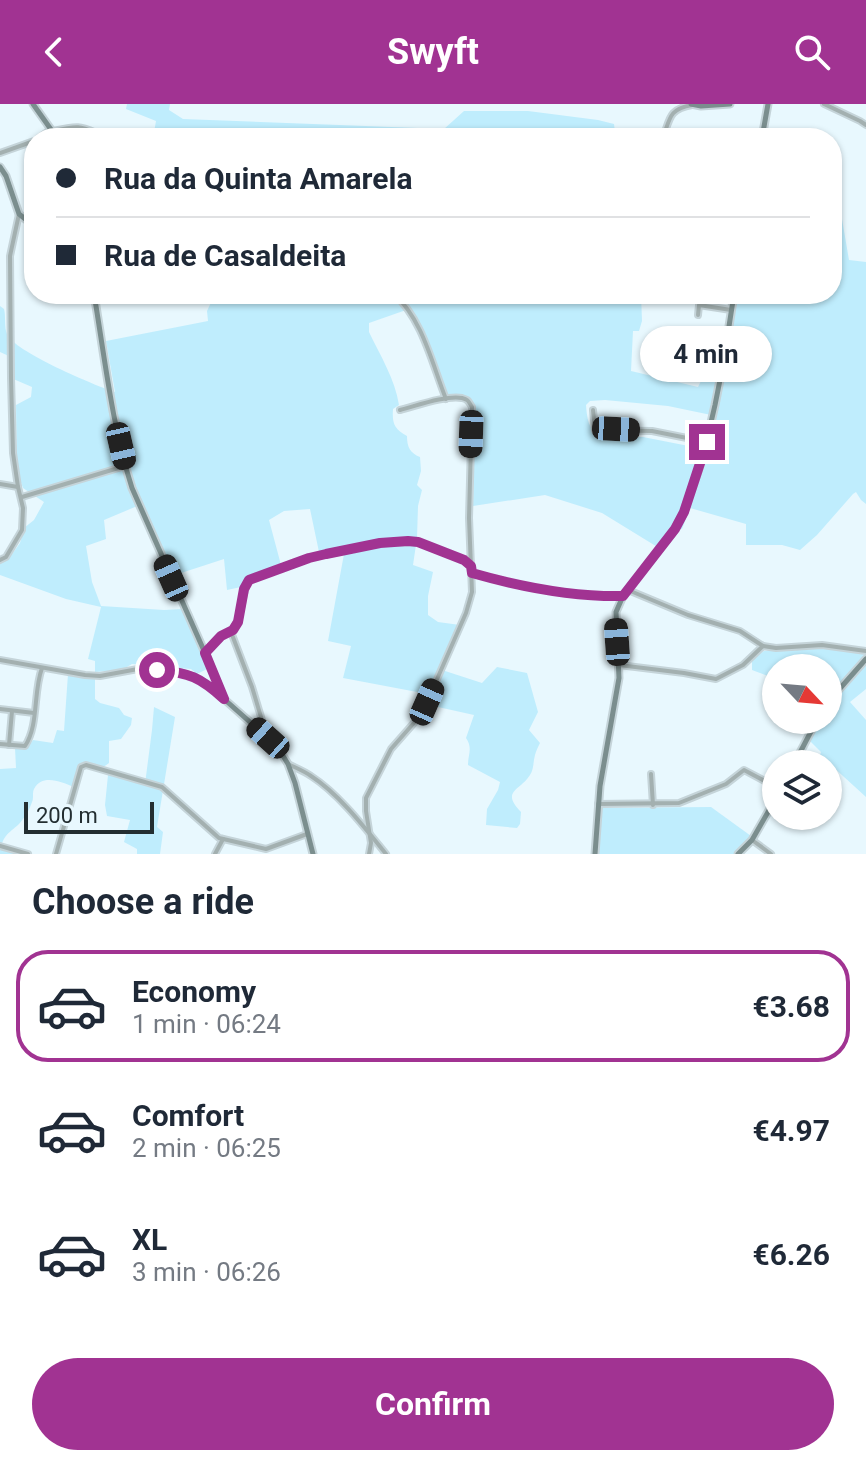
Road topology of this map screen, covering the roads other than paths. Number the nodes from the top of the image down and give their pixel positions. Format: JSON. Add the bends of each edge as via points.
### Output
{"nodes":[{"id":1,"x":33,"y":104,"type":"edge"},
{"id":2,"x":692,"y":104,"type":"edge"},
{"id":3,"x":730,"y":104,"type":"edge"},
{"id":4,"x":768,"y":104,"type":"edge"},
{"id":5,"x":824,"y":104,"type":"edge"},
{"id":6,"x":834,"y":106,"type":"edge"},
{"id":7,"x":866,"y":125,"type":"edge"},
{"id":8,"x":51,"y":128,"type":"edge"},
{"id":9,"x":68,"y":128,"type":"edge"},
{"id":10,"x":87,"y":128,"type":"edge"},
{"id":11,"x":666,"y":128,"type":"edge"},
{"id":12,"x":764,"y":128,"type":"edge"},
{"id":13,"x":24,"y":144,"type":"edge"},
{"id":14,"x":0,"y":153,"type":"edge"},
{"id":15,"x":0,"y":167,"type":"edge"},
{"id":16,"x":19,"y":214,"type":"junction"},
{"id":17,"x":24,"y":218,"type":"edge"},
{"id":18,"x":96,"y":304,"type":"edge"},
{"id":19,"x":404,"y":304,"type":"edge"},
{"id":20,"x":732,"y":304,"type":"edge"},
{"id":21,"x":731,"y":310,"type":"junction"},
{"id":22,"x":698,"y":315,"type":"dead end"},
{"id":23,"x":0,"y":328,"type":"edge"},
{"id":24,"x":10,"y":330,"type":"junction"},
{"id":25,"x":645,"y":352,"type":"dead end"},
{"id":26,"x":723,"y":365,"type":"junction"},
{"id":27,"x":446,"y":399,"type":"junction"},
{"id":28,"x":400,"y":410,"type":"dead end"},
{"id":29,"x":593,"y":410,"type":"dead end"},
{"id":30,"x":707,"y":442,"type":"junction"},
{"id":31,"x":125,"y":466,"type":"junction"},
{"id":32,"x":0,"y":484,"type":"edge"},
{"id":33,"x":18,"y":487,"type":"junction"},
{"id":34,"x":22,"y":497,"type":"junction"},
{"id":35,"x":0,"y":560,"type":"edge"},
{"id":36,"x":471,"y":566,"type":"junction"},
{"id":37,"x":472,"y":573,"type":"junction"},
{"id":38,"x":628,"y":590,"type":"junction"},
{"id":39,"x":623,"y":596,"type":"junction"},
{"id":40,"x":231,"y":632,"type":"junction"},
{"id":41,"x":763,"y":646,"type":"junction"},
{"id":42,"x":866,"y":651,"type":"edge"},
{"id":43,"x":205,"y":653,"type":"junction"},
{"id":44,"x":0,"y":660,"type":"edge"},
{"id":45,"x":866,"y":660,"type":"edge"},
{"id":46,"x":619,"y":665,"type":"junction"},
{"id":47,"x":42,"y":668,"type":"junction"},
{"id":48,"x":842,"y":687,"type":"edge"},
{"id":49,"x":224,"y":699,"type":"junction"},
{"id":50,"x":0,"y":709,"type":"edge"},
{"id":51,"x":12,"y":711,"type":"junction"},
{"id":52,"x":34,"y":713,"type":"junction"},
{"id":53,"x":268,"y":738,"type":"junction"},
{"id":54,"x":0,"y":744,"type":"edge"},
{"id":55,"x":9,"y":745,"type":"junction"},
{"id":56,"x":288,"y":764,"type":"junction"},
{"id":57,"x":651,"y":774,"type":"dead end"},
{"id":58,"x":762,"y":780,"type":"edge"},
{"id":59,"x":598,"y":804,"type":"junction"},
{"id":60,"x":653,"y":805,"type":"junction"},
{"id":61,"x":762,"y":822,"type":"edge"},
{"id":62,"x":369,"y":833,"type":"junction"},
{"id":63,"x":307,"y":834,"type":"junction"},
{"id":64,"x":223,"y":839,"type":"junction"},
{"id":65,"x":752,"y":840,"type":"junction"},
{"id":66,"x":0,"y":846,"type":"edge"},
{"id":67,"x":28,"y":854,"type":"edge"},
{"id":68,"x":56,"y":854,"type":"edge"},
{"id":69,"x":215,"y":854,"type":"edge"},
{"id":70,"x":313,"y":854,"type":"edge"},
{"id":71,"x":369,"y":854,"type":"edge"},
{"id":72,"x":386,"y":854,"type":"edge"},
{"id":73,"x":595,"y":854,"type":"edge"},
{"id":74,"x":738,"y":854,"type":"edge"},
{"id":75,"x":771,"y":854,"type":"edge"}],
"edges":[{"from":1,"to":8,"type":"main road"},
{"from":2,"to":3,"type":"main road"},
{"from":2,"to":11,"type":"street","via":[[674,111]]},
{"from":4,"to":12,"type":"main road"},
{"from":5,"to":6,"type":"street"},
{"from":6,"to":7,"type":"street"},
{"from":9,"to":10,"type":"street"},
{"from":13,"to":14,"type":"street"},
{"from":15,"to":16,"type":"main road"},
{"from":16,"to":17,"type":"main road"},
{"from":16,"to":24,"type":"street","via":[[10,256]]},
{"from":18,"to":31,"type":"main road"},
{"from":19,"to":27,"type":"street"},
{"from":20,"to":21,"type":"main road"},
{"from":21,"to":22,"type":"street","via":[[699,305]]},
{"from":21,"to":26,"type":"main road"},
{"from":23,"to":24,"type":"street"},
{"from":24,"to":33,"type":"street"},
{"from":25,"to":26,"type":"street"},
{"from":26,"to":30,"type":"main road"},
{"from":27,"to":28,"type":"street"},
{"from":27,"to":36,"type":"street","via":[[463,398],[472,407]]},
{"from":29,"to":30,"type":"street","via":[[595,430],[652,431]]},
{"from":30,"to":38,"type":"main road","via":[[675,529]]},
{"from":31,"to":34,"type":"street"},
{"from":31,"to":43,"type":"main road"},
{"from":32,"to":33,"type":"street"},
{"from":33,"to":34,"type":"street"},
{"from":34,"to":35,"type":"street","via":[[22,530]]},
{"from":36,"to":37,"type":"street"},
{"from":36,"to":40,"type":"street","via":[[408,541],[309,558],[249,580]]},
{"from":37,"to":39,"type":"street","via":[[562,593]]},
{"from":37,"to":62,"type":"street","via":[[466,613],[427,702],[391,749],[366,798]]},
{"from":38,"to":39,"type":"main road"},
{"from":38,"to":41,"type":"street","via":[[740,631]]},
{"from":39,"to":46,"type":"main road","via":[[615,618]]},
{"from":40,"to":43,"type":"street"},
{"from":40,"to":53,"type":"street"},
{"from":41,"to":42,"type":"street"},
{"from":41,"to":46,"type":"street","via":[[743,665],[716,679]]},
{"from":43,"to":49,"type":"main road"},
{"from":44,"to":47,"type":"street"},
{"from":45,"to":48,"type":"main road"},
{"from":46,"to":59,"type":"main road"},
{"from":47,"to":49,"type":"street","via":[[100,676],[138,669],[180,672]]},
{"from":47,"to":52,"type":"street"},
{"from":49,"to":53,"type":"main road"},
{"from":50,"to":51,"type":"street"},
{"from":51,"to":52,"type":"street"},
{"from":51,"to":55,"type":"street"},
{"from":52,"to":55,"type":"street","via":[[32,736],[25,746]]},
{"from":53,"to":56,"type":"main road"},
{"from":54,"to":55,"type":"street"},
{"from":56,"to":62,"type":"street","via":[[326,787]]},
{"from":56,"to":63,"type":"main road"},
{"from":57,"to":60,"type":"street"},
{"from":58,"to":60,"type":"street","via":[[744,770],[726,784],[681,802]]},
{"from":59,"to":60,"type":"street"},
{"from":59,"to":73,"type":"main road"},
{"from":61,"to":65,"type":"main road"},
{"from":62,"to":71,"type":"street"},
{"from":62,"to":72,"type":"street"},
{"from":63,"to":64,"type":"street","via":[[266,849]]},
{"from":63,"to":70,"type":"main road"},
{"from":64,"to":68,"type":"street","via":[[162,787],[86,765],[81,767]]},
{"from":64,"to":69,"type":"street"},
{"from":65,"to":74,"type":"main road"},
{"from":65,"to":75,"type":"street"},
{"from":66,"to":67,"type":"street"}]}
